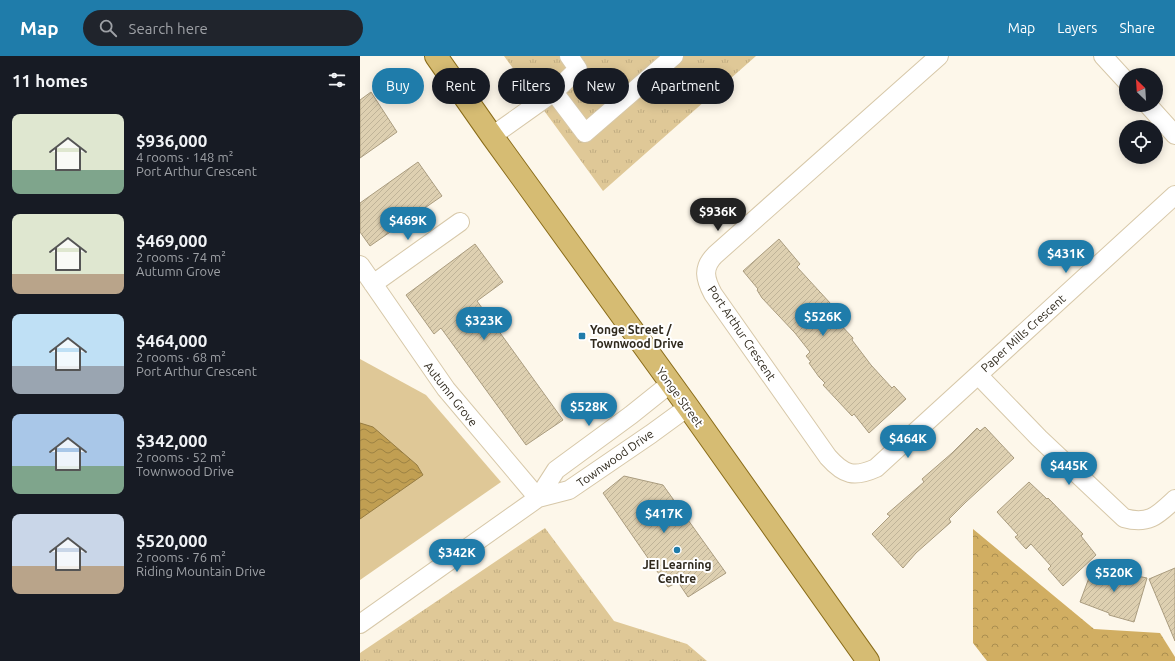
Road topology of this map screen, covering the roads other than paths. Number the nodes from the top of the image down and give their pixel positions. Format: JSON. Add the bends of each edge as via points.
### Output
{"nodes":[{"id":1,"x":436,"y":56,"type":"edge"},
{"id":2,"x":569,"y":56,"type":"edge"},
{"id":3,"x":674,"y":56,"type":"edge"},
{"id":4,"x":939,"y":56,"type":"edge"},
{"id":5,"x":1103,"y":56,"type":"edge"},
{"id":6,"x":1119,"y":73,"type":"edge"},
{"id":7,"x":565,"y":81,"type":"edge"},
{"id":8,"x":537,"y":104,"type":"edge"},
{"id":9,"x":563,"y":104,"type":"edge"},
{"id":10,"x":1154,"y":112,"type":"edge"},
{"id":11,"x":1175,"y":135,"type":"edge"},
{"id":12,"x":492,"y":136,"type":"junction"},
{"id":13,"x":1175,"y":195,"type":"edge"},
{"id":14,"x":460,"y":222,"type":"dead end"},
{"id":15,"x":360,"y":266,"type":"edge"},
{"id":16,"x":373,"y":284,"type":"junction"},
{"id":17,"x":978,"y":375,"type":"junction"},
{"id":18,"x":671,"y":383,"type":"junction"},
{"id":19,"x":688,"y":407,"type":"junction"},
{"id":20,"x":538,"y":498,"type":"junction"},
{"id":21,"x":1175,"y":499,"type":"edge"},
{"id":22,"x":360,"y":624,"type":"edge"},
{"id":23,"x":868,"y":661,"type":"edge"}],
"edges":[{"from":1,"to":12,"type":"main road","name":"Yonge Street"},
{"from":2,"to":7,"type":"street","via":[[578,69]]},
{"from":3,"to":9,"type":"street","via":[[585,133]]},
{"from":4,"to":17,"type":"street","name":"Port Arthur Crescent","via":[[715,255],[708,262],[705,272],[713,294],[828,457],[845,473],[865,473],[876,468]]},
{"from":5,"to":6,"type":"street"},
{"from":8,"to":12,"type":"street"},
{"from":10,"to":11,"type":"street"},
{"from":12,"to":18,"type":"main road","name":"Yonge Street"},
{"from":13,"to":17,"type":"street","name":"Paper Mills Crescent"},
{"from":14,"to":16,"type":"street"},
{"from":15,"to":16,"type":"street","name":"Autumn Grove"},
{"from":16,"to":20,"type":"street","name":"Autumn Grove","via":[[446,390]]},
{"from":17,"to":21,"type":"street","via":[[1039,438],[1124,518],[1134,521],[1147,520],[1159,514]]},
{"from":18,"to":19,"type":"main road","name":"Yonge Street"},
{"from":18,"to":20,"type":"street","name":"Townwood Drive","via":[[556,470]]},
{"from":19,"to":20,"type":"street","name":"Townwood Drive","via":[[569,490]]},
{"from":19,"to":23,"type":"main road","name":"Yonge Street"},
{"from":20,"to":22,"type":"street","name":"Townwood Drive"}]}
